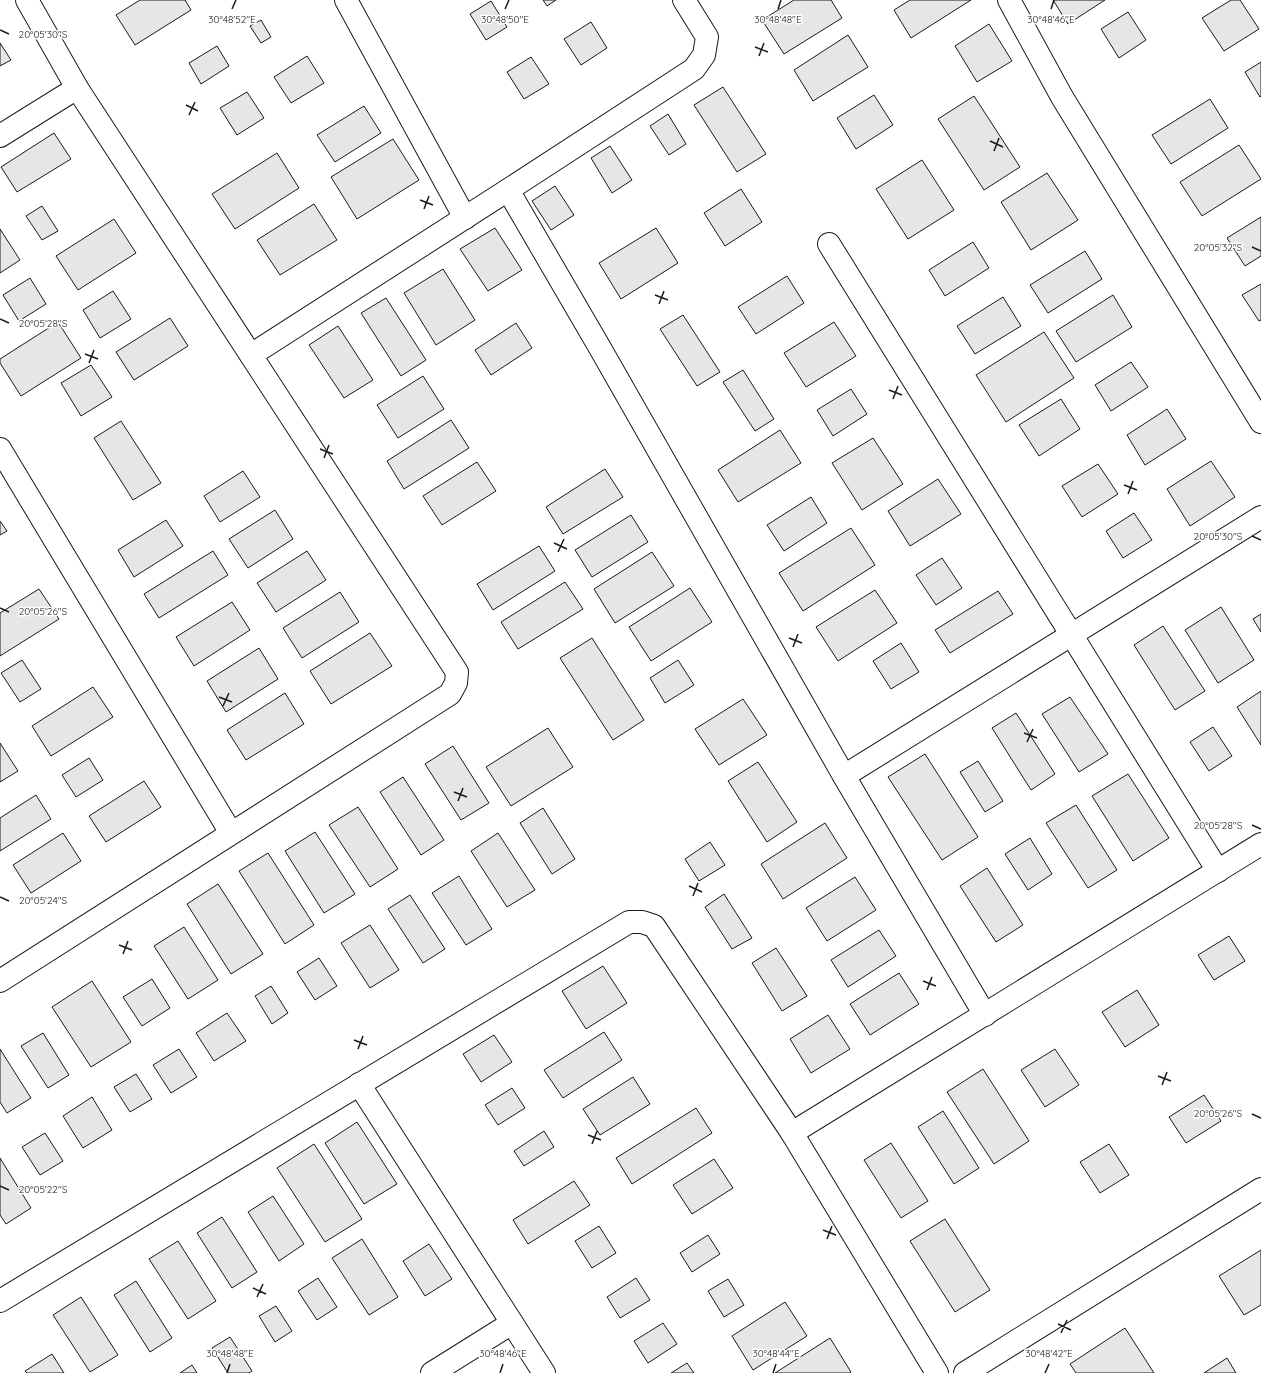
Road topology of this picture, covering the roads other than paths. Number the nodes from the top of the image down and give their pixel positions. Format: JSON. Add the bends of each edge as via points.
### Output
{"nodes":[{"id":1,"x":27,"y":0,"type":"edge"},
{"id":2,"x":346,"y":0,"type":"edge"},
{"id":3,"x":684,"y":0,"type":"edge"},
{"id":4,"x":1009,"y":0,"type":"edge"},
{"id":5,"x":78,"y":88,"type":"junction"},
{"id":6,"x":0,"y":136,"type":"edge"},
{"id":7,"x":508,"y":190,"type":"junction"},
{"id":8,"x":465,"y":218,"type":"junction"},
{"id":9,"x":829,"y":244,"type":"dead end"},
{"id":10,"x":251,"y":355,"type":"junction"},
{"id":11,"x":1261,"y":422,"type":"edge"},
{"id":12,"x":0,"y":449,"type":"edge"},
{"id":13,"x":1261,"y":517,"type":"edge"},
{"id":14,"x":1071,"y":635,"type":"junction"},
{"id":15,"x":844,"y":776,"type":"junction"},
{"id":16,"x":231,"y":834,"type":"junction"},
{"id":17,"x":1261,"y":844,"type":"edge"},
{"id":18,"x":1218,"y":871,"type":"junction"},
{"id":19,"x":1,"y":977,"type":"edge"},
{"id":20,"x":985,"y":1015,"type":"junction"},
{"id":21,"x":359,"y":1084,"type":"junction"},
{"id":22,"x":792,"y":1133,"type":"junction"},
{"id":23,"x":1261,"y":1189,"type":"edge"},
{"id":24,"x":0,"y":1301,"type":"edge"},
{"id":25,"x":512,"y":1323,"type":"junction"},
{"id":26,"x":432,"y":1373,"type":"edge"},
{"id":27,"x":544,"y":1373,"type":"edge"},
{"id":28,"x":937,"y":1373,"type":"edge"},
{"id":29,"x":965,"y":1373,"type":"edge"}],
"edges":[{"from":1,"to":5,"type":"street"},
{"from":2,"to":8,"type":"street"},
{"from":3,"to":7,"type":"street","via":[[707,37],[704,55],[694,69]]},
{"from":4,"to":11,"type":"street","via":[[1062,97]]},
{"from":5,"to":6,"type":"street"},
{"from":5,"to":10,"type":"street"},
{"from":7,"to":8,"type":"street"},
{"from":7,"to":15,"type":"street"},
{"from":8,"to":10,"type":"street"},
{"from":9,"to":14,"type":"street"},
{"from":10,"to":16,"type":"street","via":[[457,672],[456,683],[450,694]]},
{"from":12,"to":16,"type":"street"},
{"from":13,"to":14,"type":"street"},
{"from":14,"to":15,"type":"street"},
{"from":14,"to":18,"type":"street"},
{"from":15,"to":20,"type":"street"},
{"from":16,"to":19,"type":"street"},
{"from":17,"to":18,"type":"street"},
{"from":18,"to":20,"type":"street"},
{"from":20,"to":22,"type":"street"},
{"from":21,"to":22,"type":"street","via":[[629,922],[642,922],[654,926]]},
{"from":21,"to":24,"type":"street"},
{"from":21,"to":25,"type":"street"},
{"from":22,"to":28,"type":"street"},
{"from":23,"to":29,"type":"street"},
{"from":25,"to":26,"type":"street"},
{"from":25,"to":27,"type":"street"}]}
